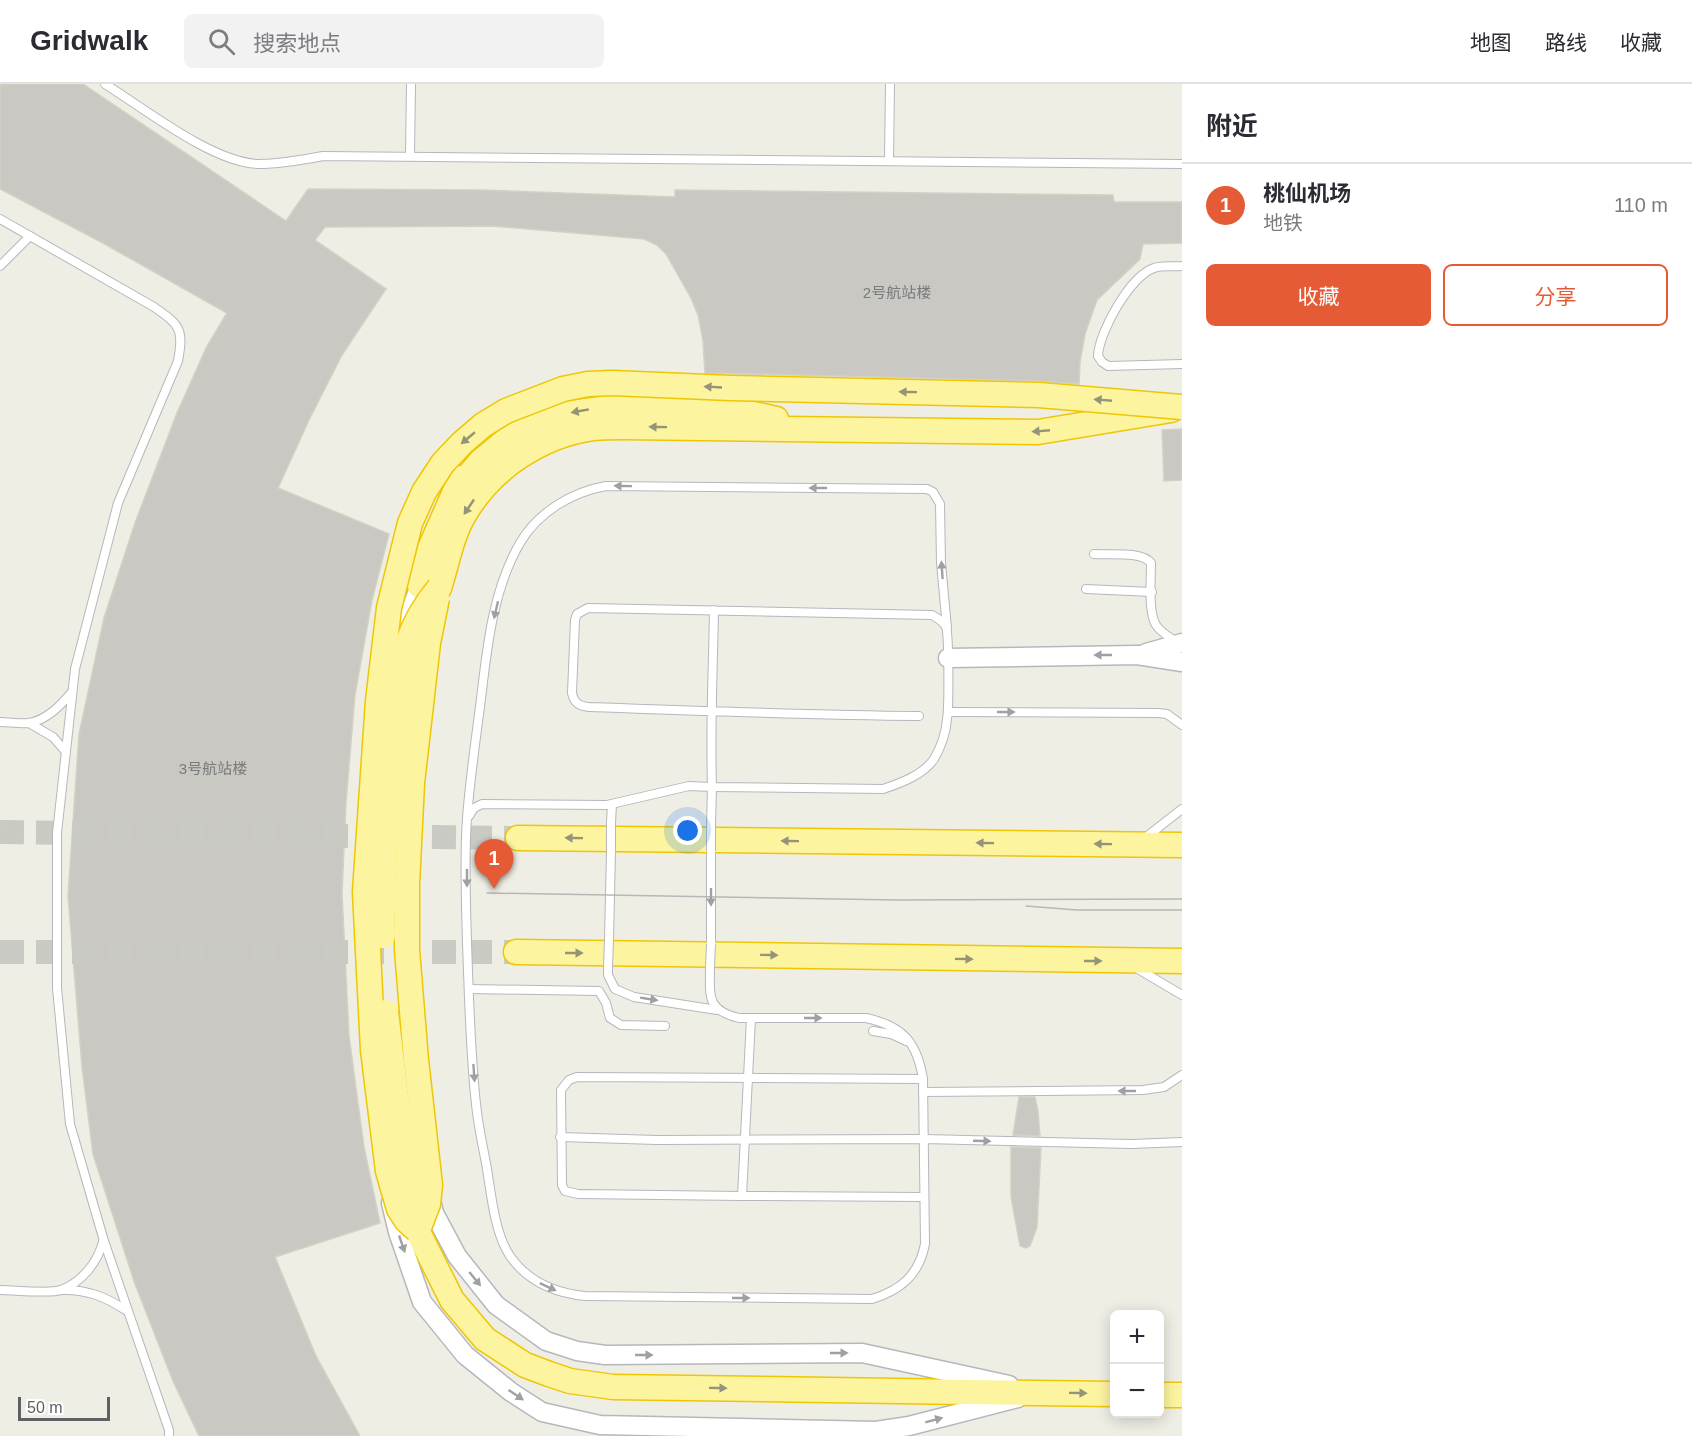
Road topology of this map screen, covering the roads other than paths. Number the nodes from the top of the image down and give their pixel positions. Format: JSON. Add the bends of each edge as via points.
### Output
{"nodes":[{"id":1,"x":105,"y":84,"type":"edge"},
{"id":2,"x":411,"y":84,"type":"edge"},
{"id":3,"x":890,"y":84,"type":"edge"},
{"id":4,"x":410,"y":156,"type":"junction"},
{"id":5,"x":890,"y":160,"type":"junction"},
{"id":6,"x":1182,"y":164,"type":"edge"},
{"id":7,"x":0,"y":219,"type":"edge"},
{"id":8,"x":30,"y":236,"type":"junction"},
{"id":9,"x":0,"y":266,"type":"edge"},
{"id":10,"x":1182,"y":266,"type":"edge"},
{"id":11,"x":1182,"y":364,"type":"edge"},
{"id":12,"x":563,"y":389,"type":"junction"},
{"id":13,"x":1182,"y":407,"type":"edge"},
{"id":14,"x":825,"y":429,"type":"junction"},
{"id":15,"x":455,"y":492,"type":"junction"},
{"id":16,"x":1094,"y":554,"type":"dead end"},
{"id":17,"x":430,"y":587,"type":"junction"},
{"id":18,"x":1086,"y":589,"type":"dead end"},
{"id":19,"x":1152,"y":592,"type":"junction"},
{"id":20,"x":714,"y":610,"type":"junction"},
{"id":21,"x":947,"y":628,"type":"junction"},
{"id":22,"x":1181,"y":650,"type":"edge"},
{"id":23,"x":948,"y":658,"type":"junction"},
{"id":24,"x":72,"y":691,"type":"junction"},
{"id":25,"x":712,"y":711,"type":"junction"},
{"id":26,"x":948,"y":712,"type":"junction"},
{"id":27,"x":919,"y":716,"type":"dead end"},
{"id":28,"x":0,"y":722,"type":"edge"},
{"id":29,"x":30,"y":723,"type":"junction"},
{"id":30,"x":1182,"y":725,"type":"edge"},
{"id":31,"x":66,"y":752,"type":"junction"},
{"id":32,"x":712,"y":787,"type":"junction"},
{"id":33,"x":612,"y":804,"type":"junction"},
{"id":34,"x":1182,"y":809,"type":"edge"},
{"id":35,"x":467,"y":820,"type":"junction"},
{"id":36,"x":518,"y":838,"type":"tunnel mouth"},
{"id":37,"x":1137,"y":844,"type":"junction"},
{"id":38,"x":1182,"y":845,"type":"edge"},
{"id":39,"x":516,"y":952,"type":"tunnel mouth"},
{"id":40,"x":1124,"y":961,"type":"junction"},
{"id":41,"x":1182,"y":961,"type":"edge"},
{"id":42,"x":469,"y":989,"type":"junction"},
{"id":43,"x":1182,"y":995,"type":"edge"},
{"id":44,"x":717,"y":1010,"type":"junction"},
{"id":45,"x":751,"y":1018,"type":"junction"},
{"id":46,"x":665,"y":1026,"type":"dead end"},
{"id":47,"x":873,"y":1030,"type":"dead end"},
{"id":48,"x":910,"y":1043,"type":"junction"},
{"id":49,"x":1182,"y":1075,"type":"edge"},
{"id":50,"x":923,"y":1078,"type":"junction"},
{"id":51,"x":747,"y":1079,"type":"junction"},
{"id":52,"x":923,"y":1092,"type":"junction"},
{"id":53,"x":561,"y":1137,"type":"junction"},
{"id":54,"x":924,"y":1139,"type":"junction"},
{"id":55,"x":744,"y":1140,"type":"junction"},
{"id":56,"x":1182,"y":1142,"type":"edge"},
{"id":57,"x":742,"y":1196,"type":"junction"},
{"id":58,"x":924,"y":1197,"type":"junction"},
{"id":59,"x":417,"y":1230,"type":"junction"},
{"id":60,"x":104,"y":1240,"type":"junction"},
{"id":61,"x":0,"y":1290,"type":"edge"},
{"id":62,"x":59,"y":1290,"type":"junction"},
{"id":63,"x":127,"y":1311,"type":"junction"},
{"id":64,"x":1041,"y":1392,"type":"junction"},
{"id":65,"x":1110,"y":1394,"type":"edge"},
{"id":66,"x":1164,"y":1395,"type":"edge"},
{"id":67,"x":1182,"y":1395,"type":"edge"},
{"id":68,"x":169,"y":1436,"type":"edge"}],
"edges":[{"from":1,"to":4,"type":"lane","via":[[212,153],[256,164],[323,156]]},
{"from":2,"to":4,"type":"lane"},
{"from":3,"to":5,"type":"lane"},
{"from":4,"to":5,"type":"lane"},
{"from":5,"to":6,"type":"lane"},
{"from":7,"to":8,"type":"lane"},
{"from":8,"to":9,"type":"lane"},
{"from":8,"to":24,"type":"lane","via":[[154,307],[174,321],[182,339],[178,361],[118,503]]},
{"from":10,"to":11,"type":"lane","via":[[1154,268],[1141,276],[1111,315],[1098,349],[1098,357],[1108,366]]},
{"from":13,"to":12,"type":"highway","one_way":true,"bridge":true,"via":[[1039,395],[632,383]]},
{"from":12,"to":15,"type":"highway","bridge":true,"via":[[513,420],[462,474]]},
{"from":12,"to":59,"type":"highway","one_way":true,"bridge":true,"via":[[506,411],[462,442],[443,463],[410,523],[389,608],[378,701],[366,903],[373,1050],[388,1171],[399,1209]]},
{"from":13,"to":14,"type":"highway","one_way":true,"via":[[1038,432]]},
{"from":14,"to":15,"type":"highway","one_way":true,"via":[[731,409],[581,410],[543,421],[509,438]]},
{"from":14,"to":17,"type":"highway","one_way":true,"via":[[625,427],[593,428],[563,435],[522,454],[489,482],[464,514]]},
{"from":15,"to":17,"type":"highway","via":[[430,548]]},
{"from":16,"to":19,"type":"lane","via":[[1139,555],[1148,559]]},
{"from":17,"to":59,"type":"highway","bridge":true,"via":[[407,884],[407,950],[430,1185],[428,1204]]},
{"from":17,"to":64,"type":"street","one_way":true,"via":[[394,915],[406,1092],[434,1213],[457,1256],[496,1305],[546,1341],[577,1351],[605,1355],[862,1353]]},
{"from":17,"to":64,"type":"street","one_way":true,"via":[[405,622],[395,665],[363,925],[370,1071],[386,1185],[422,1302],[465,1355],[511,1392],[542,1412],[600,1425],[876,1431]]},
{"from":18,"to":19,"type":"lane"},
{"from":19,"to":22,"type":"lane","via":[[1156,625]]},
{"from":20,"to":21,"type":"lane","via":[[932,615]]},
{"from":20,"to":25,"type":"lane"},
{"from":20,"to":25,"type":"lane","via":[[581,610],[575,620],[572,693],[580,706]]},
{"from":21,"to":23,"type":"lane"},
{"from":21,"to":35,"type":"lane","one_way":true,"via":[[939,504],[927,489],[606,486],[581,492],[535,524],[520,543],[503,581],[487,653]]},
{"from":22,"to":23,"type":"street","one_way":true,"via":[[1137,655]]},
{"from":23,"to":26,"type":"lane"},
{"from":24,"to":29,"type":"lane","via":[[48,715]]},
{"from":24,"to":31,"type":"lane"},
{"from":25,"to":27,"type":"lane"},
{"from":25,"to":32,"type":"lane"},
{"from":26,"to":30,"type":"lane","one_way":true,"via":[[1148,712],[1167,714]]},
{"from":26,"to":32,"type":"lane","via":[[942,742],[933,760],[922,771],[883,789]]},
{"from":28,"to":29,"type":"lane"},
{"from":29,"to":31,"type":"lane","via":[[53,737]]},
{"from":31,"to":60,"type":"lane","via":[[57,833],[57,988],[70,1124]]},
{"from":32,"to":33,"type":"lane","via":[[689,786]]},
{"from":32,"to":44,"type":"lane","one_way":true,"bridge":true,"via":[[710,967],[711,1000]]},
{"from":33,"to":35,"type":"lane","via":[[482,804],[474,808]]},
{"from":33,"to":44,"type":"lane","one_way":true,"bridge":true,"via":[[608,975],[615,989],[634,997]]},
{"from":34,"to":37,"type":"lane"},
{"from":35,"to":42,"type":"lane","one_way":true},
{"from":37,"to":36,"type":"highway","one_way":true},
{"from":37,"to":38,"type":"highway"},
{"from":39,"to":40,"type":"highway","one_way":true},
{"from":40,"to":41,"type":"highway"},
{"from":40,"to":43,"type":"lane"},
{"from":42,"to":46,"type":"lane","via":[[599,991],[610,1018],[621,1025]]},
{"from":42,"to":58,"type":"lane","one_way":true,"via":[[476,1105],[494,1208],[509,1255],[543,1286],[563,1294],[585,1296],[872,1299],[903,1284],[922,1258]]},
{"from":44,"to":45,"type":"lane"},
{"from":45,"to":48,"type":"lane","one_way":true,"via":[[866,1018],[899,1030]]},
{"from":45,"to":51,"type":"lane"},
{"from":47,"to":48,"type":"lane"},
{"from":48,"to":50,"type":"lane","via":[[919,1057]]},
{"from":49,"to":52,"type":"lane","one_way":true,"via":[[1164,1087],[1143,1090]]},
{"from":50,"to":51,"type":"lane"},
{"from":50,"to":52,"type":"lane"},
{"from":51,"to":53,"type":"lane","via":[[577,1077],[561,1090]]},
{"from":51,"to":55,"type":"lane"},
{"from":52,"to":54,"type":"lane"},
{"from":53,"to":55,"type":"lane"},
{"from":53,"to":57,"type":"lane","via":[[562,1185],[572,1193]]},
{"from":54,"to":55,"type":"lane"},
{"from":54,"to":56,"type":"lane","one_way":true},
{"from":54,"to":58,"type":"lane"},
{"from":55,"to":57,"type":"lane"},
{"from":57,"to":58,"type":"lane"},
{"from":59,"to":64,"type":"highway","one_way":true,"via":[[452,1300],[485,1339],[525,1365],[570,1381],[613,1387]]},
{"from":60,"to":62,"type":"lane","via":[[90,1268]]},
{"from":60,"to":63,"type":"lane"},
{"from":61,"to":62,"type":"lane"},
{"from":62,"to":63,"type":"lane","via":[[96,1293]]},
{"from":63,"to":68,"type":"lane"},
{"from":64,"to":65,"type":"highway","one_way":true},
{"from":66,"to":67,"type":"highway"}]}
